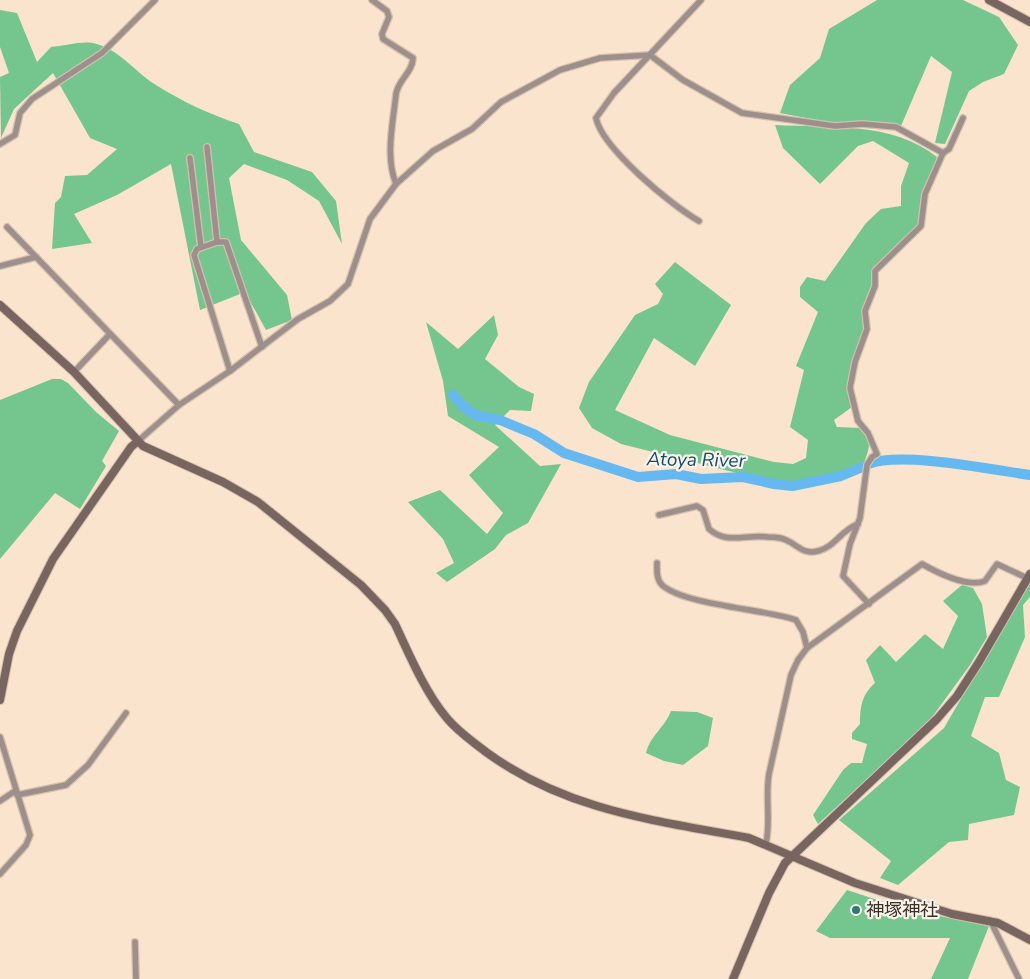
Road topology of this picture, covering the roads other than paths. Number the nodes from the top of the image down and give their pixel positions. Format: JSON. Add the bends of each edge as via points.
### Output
{"nodes":[{"id":1,"x":155,"y":0,"type":"edge"},
{"id":2,"x":372,"y":0,"type":"edge"},
{"id":3,"x":701,"y":0,"type":"edge"},
{"id":4,"x":989,"y":0,"type":"edge"},
{"id":5,"x":1030,"y":22,"type":"edge"},
{"id":6,"x":650,"y":56,"type":"junction"},
{"id":7,"x":963,"y":118,"type":"dead end"},
{"id":8,"x":0,"y":144,"type":"edge"},
{"id":9,"x":208,"y":147,"type":"dead end"},
{"id":10,"x":943,"y":153,"type":"junction"},
{"id":11,"x":190,"y":158,"type":"dead end"},
{"id":12,"x":396,"y":184,"type":"junction"},
{"id":13,"x":699,"y":221,"type":"dead end"},
{"id":14,"x":7,"y":227,"type":"dead end"},
{"id":15,"x":217,"y":242,"type":"junction"},
{"id":16,"x":200,"y":247,"type":"junction"},
{"id":17,"x":36,"y":257,"type":"junction"},
{"id":18,"x":0,"y":266,"type":"edge"},
{"id":19,"x":0,"y":305,"type":"edge"},
{"id":20,"x":110,"y":334,"type":"junction"},
{"id":21,"x":262,"y":347,"type":"junction"},
{"id":22,"x":74,"y":372,"type":"junction"},
{"id":23,"x":230,"y":372,"type":"junction"},
{"id":24,"x":179,"y":405,"type":"junction"},
{"id":25,"x":138,"y":442,"type":"junction"},
{"id":26,"x":659,"y":515,"type":"dead end"},
{"id":27,"x":858,"y":524,"type":"junction"},
{"id":28,"x":657,"y":563,"type":"dead end"},
{"id":29,"x":1028,"y":576,"type":"edge"},
{"id":30,"x":869,"y":604,"type":"junction"},
{"id":31,"x":807,"y":648,"type":"junction"},
{"id":32,"x":0,"y":700,"type":"edge"},
{"id":33,"x":126,"y":713,"type":"dead end"},
{"id":34,"x":0,"y":737,"type":"edge"},
{"id":35,"x":16,"y":793,"type":"junction"},
{"id":36,"x":0,"y":801,"type":"edge"},
{"id":37,"x":766,"y":843,"type":"junction"},
{"id":38,"x":792,"y":855,"type":"junction"},
{"id":39,"x":0,"y":874,"type":"edge"},
{"id":40,"x":991,"y":922,"type":"junction"},
{"id":41,"x":1030,"y":940,"type":"edge"},
{"id":42,"x":135,"y":942,"type":"dead end"},
{"id":43,"x":136,"y":979,"type":"edge"},
{"id":44,"x":733,"y":979,"type":"edge"},
{"id":45,"x":1019,"y":979,"type":"edge"}],
"edges":[{"from":1,"to":8,"type":"street","via":[[102,53],[32,99],[20,113],[15,135]]},
{"from":2,"to":12,"type":"street","via":[[387,11],[389,17],[383,40],[412,58],[412,66],[397,86],[390,155]]},
{"from":3,"to":6,"type":"street"},
{"from":4,"to":5,"type":"street"},
{"from":6,"to":10,"type":"street","via":[[683,80],[742,112],[835,126],[896,127]]},
{"from":6,"to":12,"type":"street","via":[[600,58],[560,70],[533,83],[501,102],[472,129],[433,151]]},
{"from":6,"to":13,"type":"street","via":[[594,119],[610,146],[632,168]]},
{"from":7,"to":10,"type":"street","via":[[949,148]]},
{"from":9,"to":15,"type":"street"},
{"from":10,"to":27,"type":"street","via":[[925,194],[920,226],[875,270],[875,286],[865,311],[868,329],[857,356],[850,388],[858,421],[868,433],[877,454],[867,465]]},
{"from":11,"to":16,"type":"street"},
{"from":12,"to":21,"type":"street","via":[[370,219],[348,284],[330,301],[298,318]]},
{"from":14,"to":17,"type":"street"},
{"from":15,"to":16,"type":"street"},
{"from":15,"to":21,"type":"street","via":[[226,242]]},
{"from":16,"to":23,"type":"street","via":[[194,255]]},
{"from":17,"to":18,"type":"street"},
{"from":17,"to":20,"type":"street"},
{"from":19,"to":22,"type":"street"},
{"from":20,"to":22,"type":"street"},
{"from":20,"to":24,"type":"street"},
{"from":21,"to":23,"type":"street"},
{"from":22,"to":25,"type":"street"},
{"from":23,"to":24,"type":"street"},
{"from":24,"to":25,"type":"street"},
{"from":25,"to":32,"type":"street","via":[[131,447],[53,559],[17,630]]},
{"from":25,"to":37,"type":"street","via":[[253,499],[361,585],[394,624],[445,717],[500,762],[542,786],[610,811]]},
{"from":26,"to":27,"type":"street","via":[[697,506],[703,510],[709,529],[726,539],[769,537],[786,540],[808,552],[827,548],[846,529]]},
{"from":27,"to":30,"type":"street","via":[[843,576]]},
{"from":28,"to":31,"type":"street","via":[[660,583],[673,591],[796,620]]},
{"from":29,"to":30,"type":"street","via":[[997,564],[985,580],[974,582],[944,575],[922,564]]},
{"from":29,"to":38,"type":"street","via":[[957,696],[937,719]]},
{"from":30,"to":31,"type":"street"},
{"from":31,"to":37,"type":"street","via":[[792,675],[766,788]]},
{"from":33,"to":35,"type":"street","via":[[88,766],[66,785]]},
{"from":34,"to":35,"type":"street"},
{"from":35,"to":36,"type":"street"},
{"from":35,"to":39,"type":"street","via":[[30,840]]},
{"from":37,"to":38,"type":"street"},
{"from":38,"to":40,"type":"street","via":[[854,883],[952,914]]},
{"from":38,"to":44,"type":"street","via":[[778,874]]},
{"from":40,"to":41,"type":"street","via":[[1004,925]]},
{"from":40,"to":45,"type":"street"},
{"from":42,"to":43,"type":"street"}]}
